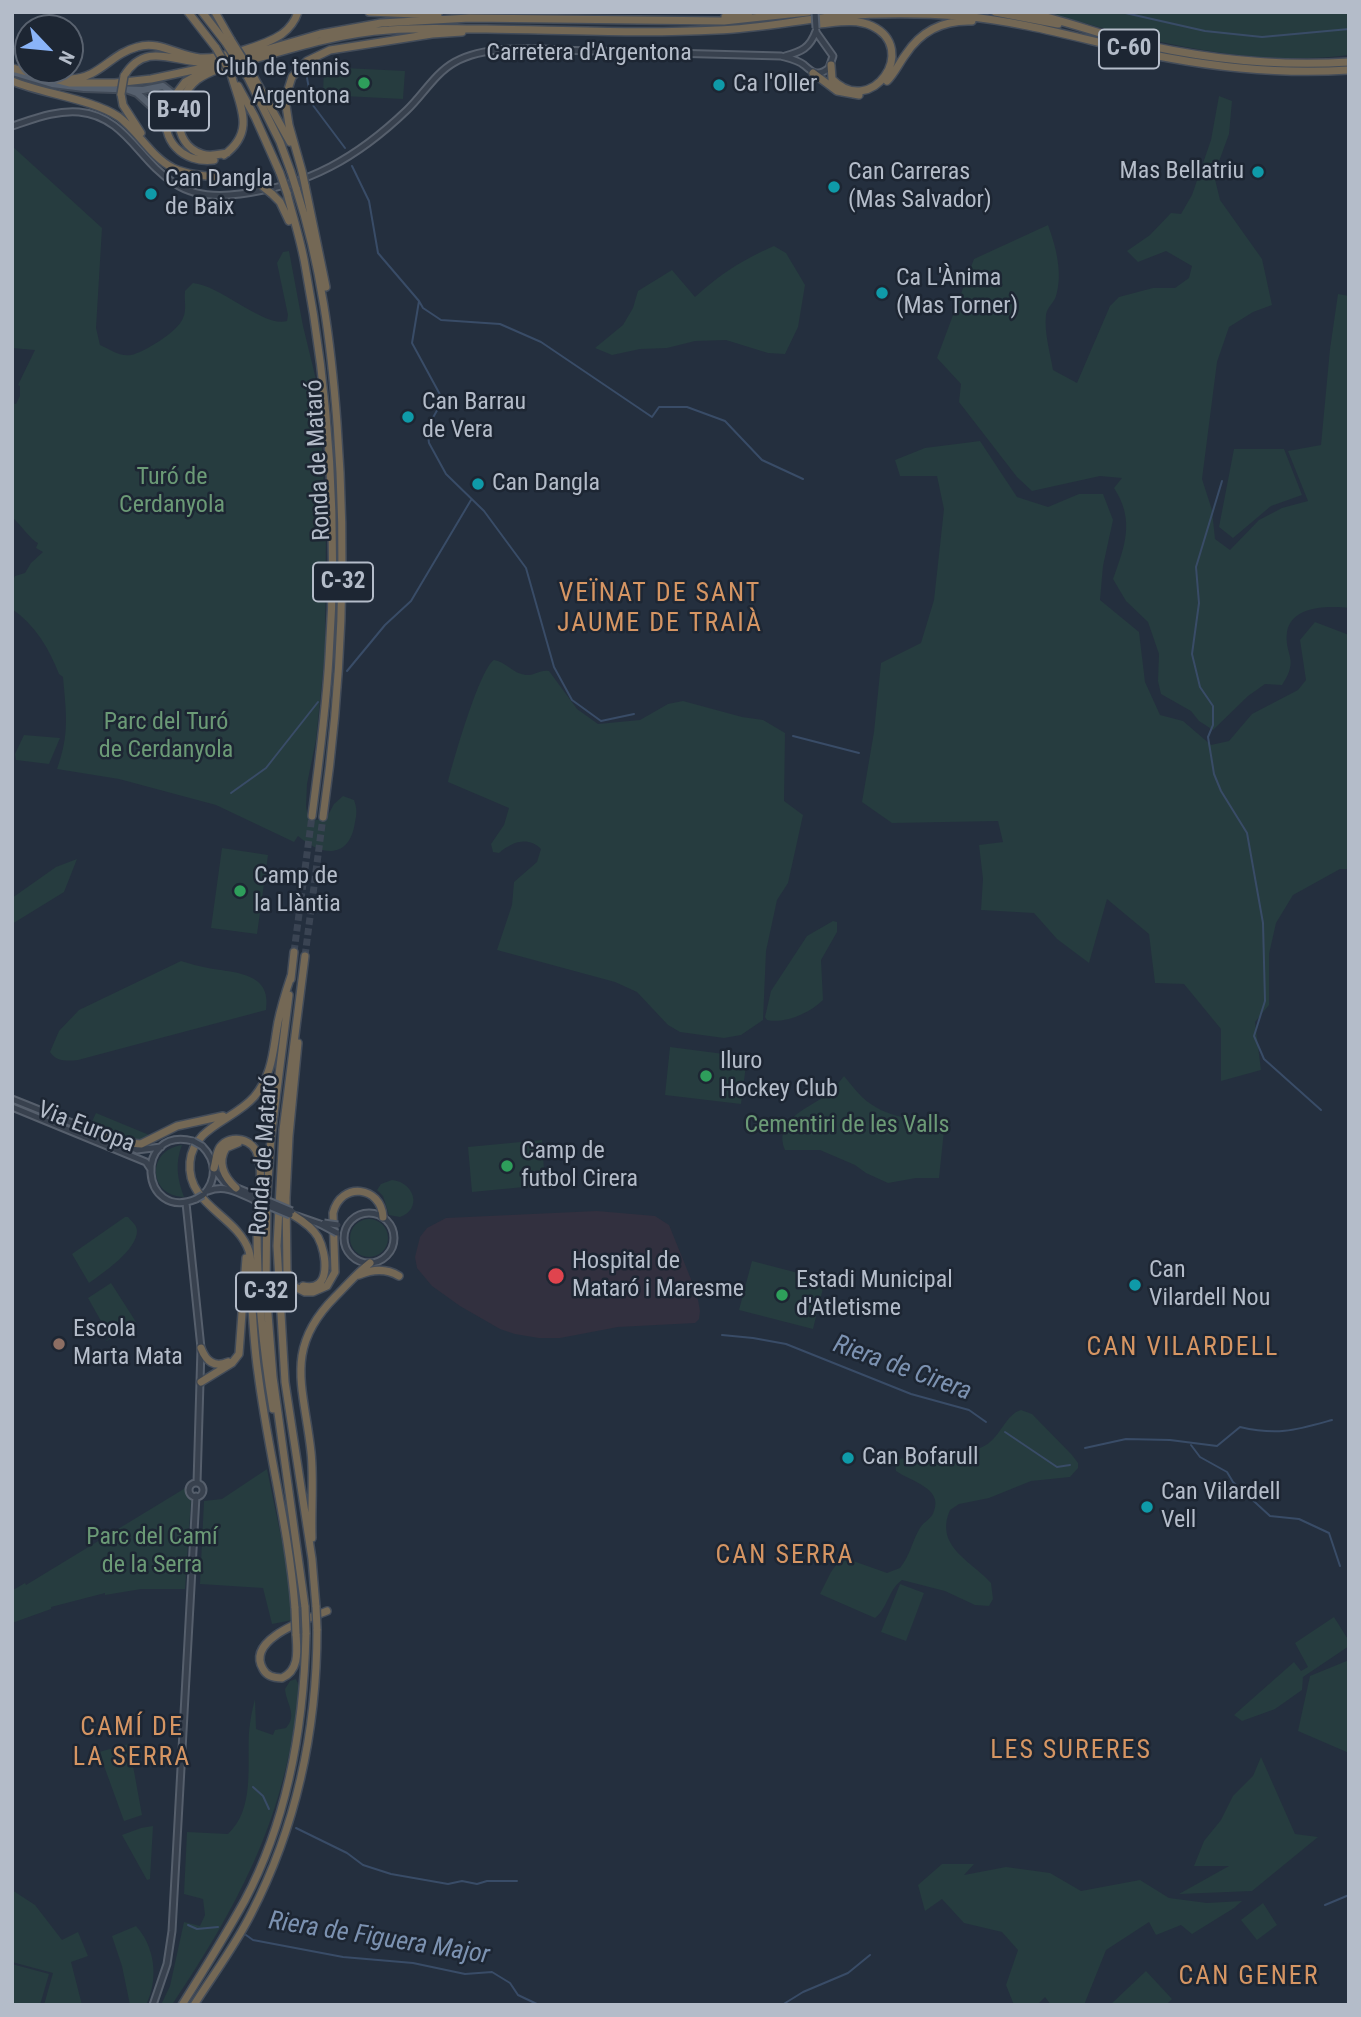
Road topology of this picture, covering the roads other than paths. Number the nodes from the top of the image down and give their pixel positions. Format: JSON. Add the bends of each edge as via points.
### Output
{"nodes":[{"id":1,"x":188,"y":12,"type":"edge"},
{"id":2,"x":202,"y":12,"type":"edge"},
{"id":3,"x":215,"y":12,"type":"edge"},
{"id":4,"x":298,"y":12,"type":"edge"},
{"id":5,"x":369,"y":12,"type":"edge"},
{"id":6,"x":749,"y":12,"type":"edge"},
{"id":7,"x":808,"y":12,"type":"edge"},
{"id":8,"x":815,"y":12,"type":"edge"},
{"id":9,"x":995,"y":12,"type":"edge"},
{"id":10,"x":1025,"y":12,"type":"edge"},
{"id":11,"x":470,"y":18,"type":"junction"},
{"id":12,"x":988,"y":19,"type":"junction"},
{"id":13,"x":704,"y":21,"type":"junction"},
{"id":14,"x":781,"y":24,"type":"junction"},
{"id":15,"x":476,"y":29,"type":"junction"},
{"id":16,"x":1083,"y":29,"type":"junction"},
{"id":17,"x":816,"y":30,"type":"junction"},
{"id":18,"x":229,"y":42,"type":"junction"},
{"id":19,"x":825,"y":45,"type":"junction"},
{"id":20,"x":807,"y":47,"type":"junction"},
{"id":21,"x":781,"y":56,"type":"junction"},
{"id":22,"x":233,"y":62,"type":"junction"},
{"id":23,"x":1349,"y":62,"type":"edge"},
{"id":24,"x":803,"y":64,"type":"junction"},
{"id":25,"x":831,"y":65,"type":"junction"},
{"id":26,"x":12,"y":69,"type":"edge"},
{"id":27,"x":1349,"y":70,"type":"edge"},
{"id":28,"x":813,"y":73,"type":"junction"},
{"id":29,"x":230,"y":74,"type":"junction"},
{"id":30,"x":249,"y":74,"type":"junction"},
{"id":31,"x":12,"y":82,"type":"edge"},
{"id":32,"x":154,"y":88,"type":"junction"},
{"id":33,"x":122,"y":91,"type":"junction"},
{"id":34,"x":173,"y":98,"type":"junction"},
{"id":35,"x":149,"y":103,"type":"junction"},
{"id":36,"x":168,"y":109,"type":"junction"},
{"id":37,"x":12,"y":126,"type":"edge"},
{"id":38,"x":227,"y":153,"type":"junction"},
{"id":39,"x":298,"y":158,"type":"junction"},
{"id":40,"x":189,"y":172,"type":"junction"},
{"id":41,"x":330,"y":346,"type":"junction"},
{"id":42,"x":322,"y":383,"type":"junction"},
{"id":43,"x":312,"y":816,"type":"tunnel mouth"},
{"id":44,"x":323,"y":817,"type":"tunnel mouth"},
{"id":45,"x":294,"y":952,"type":"tunnel mouth"},
{"id":46,"x":305,"y":956,"type":"tunnel mouth"},
{"id":47,"x":291,"y":976,"type":"junction"},
{"id":48,"x":300,"y":998,"type":"junction"},
{"id":49,"x":12,"y":1099,"type":"edge"},
{"id":50,"x":12,"y":1107,"type":"edge"},
{"id":51,"x":234,"y":1114,"type":"junction"},
{"id":52,"x":90,"y":1130,"type":"junction"},
{"id":53,"x":161,"y":1147,"type":"junction"},
{"id":54,"x":150,"y":1168,"type":"junction"},
{"id":55,"x":214,"y":1168,"type":"junction"},
{"id":56,"x":259,"y":1179,"type":"junction"},
{"id":57,"x":214,"y":1185,"type":"junction"},
{"id":58,"x":236,"y":1188,"type":"junction"},
{"id":59,"x":254,"y":1198,"type":"junction"},
{"id":60,"x":286,"y":1198,"type":"junction"},
{"id":61,"x":186,"y":1203,"type":"junction"},
{"id":62,"x":362,"y":1213,"type":"junction"},
{"id":63,"x":292,"y":1214,"type":"junction"},
{"id":64,"x":383,"y":1217,"type":"junction"},
{"id":65,"x":320,"y":1223,"type":"junction"},
{"id":66,"x":245,"y":1243,"type":"junction"},
{"id":67,"x":351,"y":1256,"type":"junction"},
{"id":68,"x":370,"y":1263,"type":"junction"},
{"id":69,"x":399,"y":1276,"type":"dead end"},
{"id":70,"x":350,"y":1282,"type":"junction"},
{"id":71,"x":242,"y":1328,"type":"junction"},
{"id":72,"x":201,"y":1348,"type":"junction"},
{"id":73,"x":201,"y":1382,"type":"junction"},
{"id":74,"x":281,"y":1437,"type":"junction"},
{"id":75,"x":312,"y":1559,"type":"junction"},
{"id":76,"x":327,"y":1611,"type":"dead end"},
{"id":77,"x":153,"y":2005,"type":"edge"},
{"id":78,"x":182,"y":2005,"type":"edge"},
{"id":79,"x":194,"y":2005,"type":"edge"}],
"edges":[{"from":1,"to":29,"type":"highway","bridge":true},
{"from":2,"to":18,"type":"highway"},
{"from":3,"to":18,"type":"highway"},
{"from":4,"to":26,"type":"highway","via":[[281,35],[215,57],[143,45],[127,50],[95,73],[73,79]]},
{"from":5,"to":11,"type":"highway"},
{"from":6,"to":13,"type":"highway"},
{"from":7,"to":13,"type":"highway","number":"C-60"},
{"from":8,"to":17,"type":"street","bridge":true},
{"from":9,"to":16,"type":"highway","number":"C-60"},
{"from":10,"to":16,"type":"highway"},
{"from":11,"to":13,"type":"highway","number":"C-60"},
{"from":11,"to":22,"type":"highway","number":"C-60","via":[[370,25],[320,34]]},
{"from":12,"to":14,"type":"highway","number":"C-60","via":[[899,13]]},
{"from":12,"to":27,"type":"highway","number":"C-60","via":[[1217,66],[1287,72]]},
{"from":12,"to":28,"type":"highway","via":[[953,22],[926,33],[908,50],[891,77],[868,94],[837,91]]},
{"from":14,"to":15,"type":"highway","number":"C-60","via":[[695,31]]},
{"from":14,"to":25,"type":"highway","via":[[861,23],[879,31],[890,46],[886,76],[868,90],[838,85],[832,79]]},
{"from":15,"to":22,"type":"highway","number":"C-60","via":[[353,34]]},
{"from":15,"to":39,"type":"highway","via":[[330,50],[307,61],[292,77],[285,99]]},
{"from":16,"to":23,"type":"highway","number":"C-60","via":[[1218,58]]},
{"from":17,"to":19,"type":"street"},
{"from":17,"to":20,"type":"street"},
{"from":18,"to":30,"type":"highway","bridge":true},
{"from":19,"to":20,"type":"street"},
{"from":19,"to":25,"type":"street","via":[[832,52]]},
{"from":20,"to":21,"type":"street"},
{"from":20,"to":24,"type":"street"},
{"from":21,"to":24,"type":"street"},
{"from":21,"to":37,"type":"street","name":"Carretera d'Argentona","via":[[482,52],[444,69],[379,136],[333,167],[316,176],[235,195],[209,195],[174,184],[119,127],[90,114],[51,114]]},
{"from":22,"to":26,"type":"highway","number":"B-40","via":[[103,84],[61,81]]},
{"from":22,"to":33,"type":"highway","bridge":true,"via":[[196,63],[150,56],[135,63],[124,76]]},
{"from":22,"to":34,"type":"highway","number":"C-60","via":[[192,76]]},
{"from":22,"to":38,"type":"highway","number":"B-40","via":[[197,80],[183,97],[178,114],[184,139],[194,151],[209,156]]},
{"from":24,"to":28,"type":"street"},
{"from":25,"to":28,"type":"street","via":[[824,72]]},
{"from":26,"to":33,"type":"main road","via":[[69,87]]},
{"from":29,"to":38,"type":"highway","number":"B-40","via":[[244,120],[239,141]]},
{"from":29,"to":42,"type":"highway","name":"Ronda de Mataró","number":"C-32","bridge":true,"via":[[256,117],[286,193],[305,262]]},
{"from":30,"to":39,"type":"highway"},
{"from":30,"to":41,"type":"highway","name":"Ronda de Mataró","number":"C-32","bridge":true,"via":[[296,188],[316,260]]},
{"from":31,"to":40,"type":"highway","via":[[105,110],[167,164]]},
{"from":32,"to":33,"type":"main road"},
{"from":32,"to":34,"type":"main road","via":[[167,88]]},
{"from":32,"to":35,"type":"main road"},
{"from":33,"to":35,"type":"main road","via":[[137,93]]},
{"from":33,"to":40,"type":"highway","via":[[128,114],[156,151]]},
{"from":34,"to":36,"type":"main road","number":"C-60"},
{"from":35,"to":36,"type":"main road","via":[[157,111]]},
{"from":36,"to":38,"type":"highway","via":[[166,127],[179,152],[203,161]]},
{"from":39,"to":41,"type":"highway","bridge":true,"via":[[328,300]]},
{"from":40,"to":42,"type":"highway","bridge":true,"via":[[262,186],[287,215]]},
{"from":41,"to":44,"type":"highway","name":"Ronda de Mataró","number":"C-32","via":[[344,562],[341,658]]},
{"from":42,"to":43,"type":"highway","name":"Ronda de Mataró","number":"C-32","via":[[330,478],[330,628]]},
{"from":45,"to":47,"type":"highway","number":"C-32"},
{"from":46,"to":48,"type":"highway","name":"Ronda de Mataró","number":"C-32"},
{"from":47,"to":51,"type":"highway","via":[[267,1077]]},
{"from":47,"to":74,"type":"highway","name":"Ronda de Mataró","number":"C-32","via":[[273,1111],[265,1241]]},
{"from":48,"to":60,"type":"highway"},
{"from":48,"to":75,"type":"highway","name":"Ronda de Mataró","number":"C-32","via":[[283,1130],[277,1246],[285,1382]]},
{"from":49,"to":52,"type":"street","name":"Via Europa"},
{"from":50,"to":54,"type":"street","name":"Via Europa","via":[[146,1162]]},
{"from":51,"to":52,"type":"highway","via":[[177,1126],[141,1144]]},
{"from":51,"to":66,"type":"highway","via":[[200,1138],[191,1156],[190,1173],[197,1194],[232,1224]]},
{"from":52,"to":53,"type":"street","name":"Via Europa","via":[[137,1150]]},
{"from":53,"to":54,"type":"street"},
{"from":53,"to":55,"type":"street","bridge":true,"via":[[186,1139],[199,1144]]},
{"from":54,"to":61,"type":"street","via":[[160,1195]]},
{"from":55,"to":56,"type":"highway","via":[[223,1145],[233,1139],[244,1140],[257,1152]]},
{"from":55,"to":57,"type":"street"},
{"from":55,"to":58,"type":"street","via":[[223,1181]]},
{"from":56,"to":58,"type":"highway","via":[[252,1151],[232,1144],[221,1160],[226,1177]]},
{"from":56,"to":74,"type":"highway","via":[[257,1228],[267,1366]]},
{"from":57,"to":59,"type":"street"},
{"from":57,"to":61,"type":"street","bridge":true},
{"from":58,"to":59,"type":"street"},
{"from":59,"to":63,"type":"street","bridge":true},
{"from":60,"to":63,"type":"highway","via":[[291,1275],[299,1284],[314,1287],[326,1272],[323,1249],[313,1230]]},
{"from":60,"to":64,"type":"highway","via":[[287,1271],[293,1284],[305,1292],[324,1288],[334,1275],[333,1213],[341,1198],[353,1191],[370,1194],[381,1206]]},
{"from":61,"to":72,"type":"street"},
{"from":62,"to":64,"type":"street"},
{"from":62,"to":65,"type":"street","bridge":true,"via":[[338,1225]]},
{"from":62,"to":67,"type":"street","via":[[344,1232]]},
{"from":63,"to":65,"type":"street"},
{"from":64,"to":68,"type":"street","via":[[393,1232],[393,1246],[383,1258]]},
{"from":65,"to":67,"type":"street","bridge":true,"via":[[337,1233]]},
{"from":66,"to":71,"type":"highway"},
{"from":66,"to":76,"type":"highway","bridge":true,"via":[[261,1396],[295,1608],[296,1634],[296,1662],[292,1671],[279,1678],[262,1670],[261,1652],[267,1642],[282,1631]]},
{"from":67,"to":68,"type":"street"},
{"from":68,"to":70,"type":"highway"},
{"from":69,"to":70,"type":"highway","via":[[376,1270]]},
{"from":70,"to":75,"type":"highway","via":[[315,1319],[301,1354],[312,1459]]},
{"from":71,"to":72,"type":"highway","via":[[236,1355],[226,1363],[212,1363]]},
{"from":71,"to":73,"type":"highway","via":[[237,1358]]},
{"from":72,"to":73,"type":"street"},
{"from":73,"to":77,"type":"street","via":[[197,1483],[203,1489],[196,1496],[170,1943]]},
{"from":74,"to":78,"type":"highway","name":"Ronda de Mataró","number":"C-32","bridge":true,"via":[[305,1608],[301,1719],[290,1776],[267,1849],[240,1907]]},
{"from":75,"to":79,"type":"highway","name":"Ronda de Mataró","number":"C-32","bridge":true,"via":[[317,1629],[314,1704],[303,1770],[277,1853],[252,1912]]}]}
